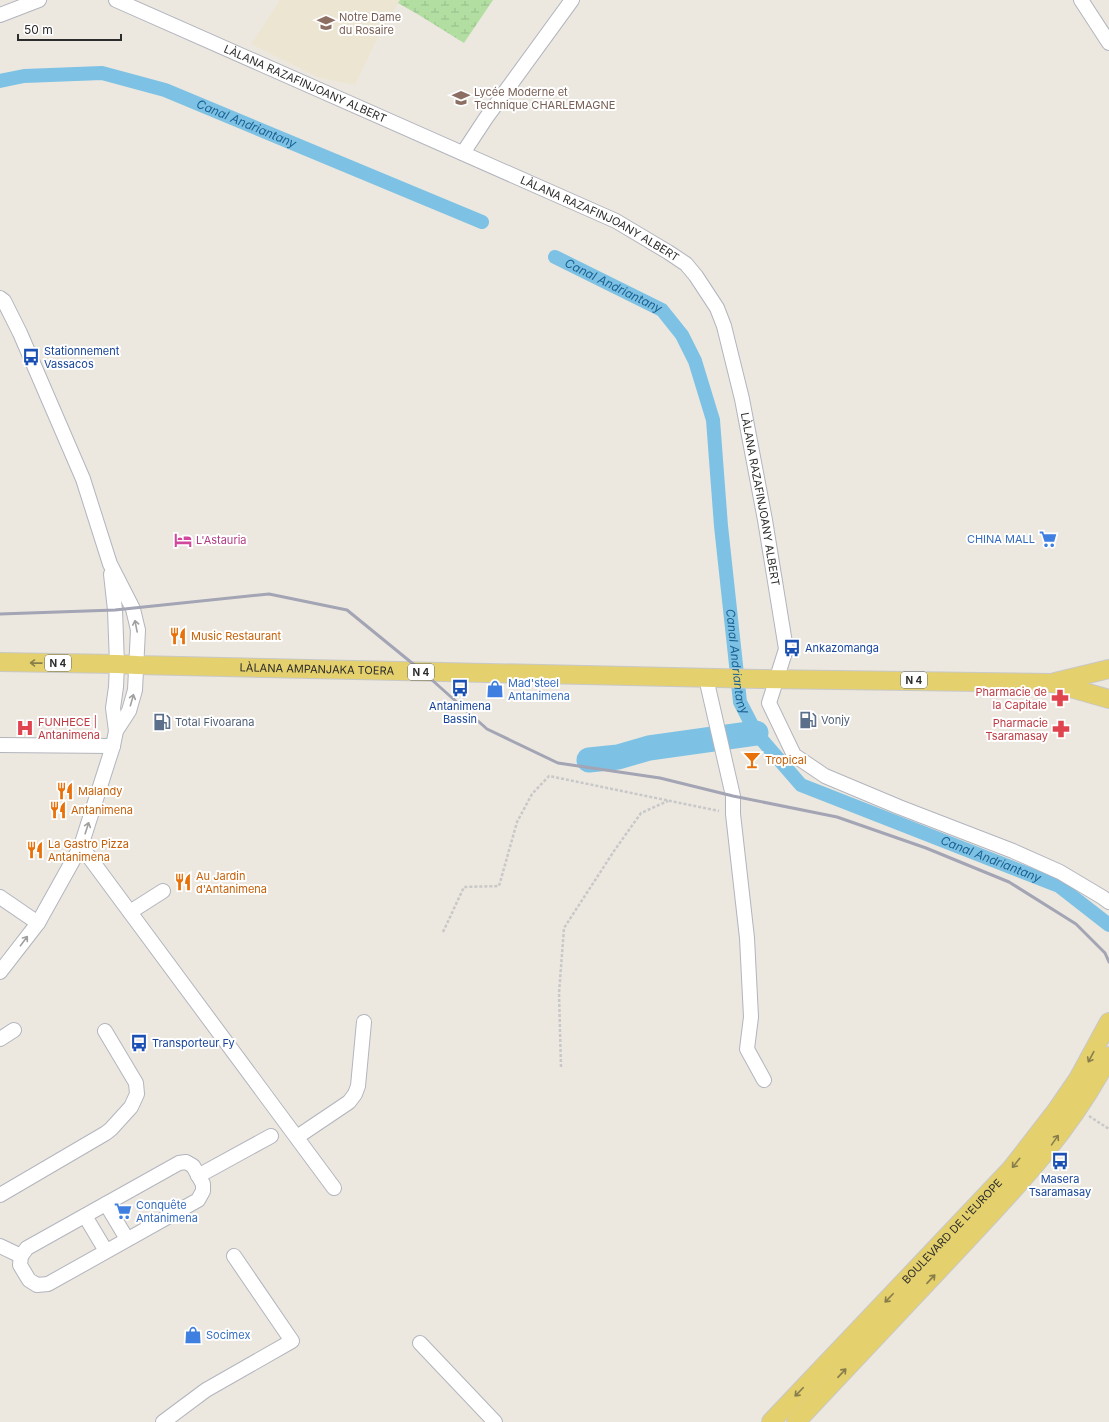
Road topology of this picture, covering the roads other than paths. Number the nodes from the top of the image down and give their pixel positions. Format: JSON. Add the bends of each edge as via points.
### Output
{"nodes":[{"id":1,"x":39,"y":0,"type":"edge"},
{"id":2,"x":116,"y":0,"type":"edge"},
{"id":3,"x":572,"y":0,"type":"edge"},
{"id":4,"x":1081,"y":0,"type":"edge"},
{"id":5,"x":0,"y":15,"type":"edge"},
{"id":6,"x":1109,"y":43,"type":"edge"},
{"id":7,"x":463,"y":153,"type":"junction"},
{"id":8,"x":0,"y":298,"type":"edge"},
{"id":9,"x":110,"y":564,"type":"junction"},
{"id":10,"x":0,"y":662,"type":"edge"},
{"id":11,"x":117,"y":664,"type":"junction"},
{"id":12,"x":137,"y":665,"type":"junction"},
{"id":13,"x":1107,"y":669,"type":"edge"},
{"id":14,"x":715,"y":678,"type":"junction"},
{"id":15,"x":768,"y":679,"type":"junction"},
{"id":16,"x":1053,"y":683,"type":"junction"},
{"id":17,"x":1105,"y":699,"type":"edge"},
{"id":18,"x":116,"y":731,"type":"junction"},
{"id":19,"x":0,"y":746,"type":"edge"},
{"id":20,"x":113,"y":746,"type":"junction"},
{"id":21,"x":81,"y":846,"type":"junction"},
{"id":22,"x":163,"y":891,"type":"dead end"},
{"id":23,"x":0,"y":897,"type":"edge"},
{"id":24,"x":1109,"y":902,"type":"edge"},
{"id":25,"x":130,"y":912,"type":"junction"},
{"id":26,"x":38,"y":922,"type":"junction"},
{"id":27,"x":0,"y":972,"type":"edge"},
{"id":28,"x":364,"y":1022,"type":"dead end"},
{"id":29,"x":1109,"y":1022,"type":"edge"},
{"id":30,"x":14,"y":1030,"type":"dead end"},
{"id":31,"x":105,"y":1031,"type":"dead end"},
{"id":32,"x":0,"y":1039,"type":"edge"},
{"id":33,"x":1109,"y":1056,"type":"edge"},
{"id":34,"x":764,"y":1080,"type":"dead end"},
{"id":35,"x":271,"y":1136,"type":"dead end"},
{"id":36,"x":297,"y":1137,"type":"junction"},
{"id":37,"x":198,"y":1176,"type":"junction"},
{"id":38,"x":334,"y":1188,"type":"dead end"},
{"id":39,"x":0,"y":1194,"type":"edge"},
{"id":40,"x":106,"y":1204,"type":"junction"},
{"id":41,"x":85,"y":1216,"type":"junction"},
{"id":42,"x":127,"y":1239,"type":"junction"},
{"id":43,"x":0,"y":1246,"type":"edge"},
{"id":44,"x":106,"y":1251,"type":"junction"},
{"id":45,"x":21,"y":1256,"type":"junction"},
{"id":46,"x":234,"y":1256,"type":"dead end"},
{"id":47,"x":420,"y":1344,"type":"dead end"},
{"id":48,"x":163,"y":1422,"type":"edge"},
{"id":49,"x":495,"y":1422,"type":"edge"},
{"id":50,"x":772,"y":1422,"type":"edge"},
{"id":51,"x":796,"y":1422,"type":"edge"}],
"edges":[{"from":1,"to":5,"type":"street"},
{"from":2,"to":7,"type":"street","name":"LÀLANA RAZAFINJOANY ALBERT"},
{"from":3,"to":7,"type":"street"},
{"from":4,"to":6,"type":"street"},
{"from":7,"to":15,"type":"street","name":"LÀLANA RAZAFINJOANY ALBERT","via":[[616,221],[668,252],[686,264],[717,308],[742,399],[786,649]]},
{"from":8,"to":9,"type":"street","via":[[20,332],[83,479]]},
{"from":9,"to":11,"type":"street"},
{"from":12,"to":9,"type":"street","one_way":true,"via":[[138,630],[132,608]]},
{"from":11,"to":10,"type":"main road","name":"LÀLANA AMPANJAKA TOERA","number":"N 4","one_way":true},
{"from":11,"to":12,"type":"main road","name":"LÀLANA AMPANJAKA TOERA","number":"N 4"},
{"from":11,"to":18,"type":"street","via":[[112,708]]},
{"from":12,"to":14,"type":"main road","name":"LÀLANA AMPANJAKA TOERA","number":"N 4"},
{"from":18,"to":12,"type":"street","one_way":true,"via":[[129,711],[135,690]]},
{"from":13,"to":16,"type":"main road","number":"N 4"},
{"from":14,"to":15,"type":"main road","number":"N 4"},
{"from":14,"to":34,"type":"street","via":[[717,724],[733,796],[747,938],[751,1017],[747,1049]]},
{"from":15,"to":16,"type":"main road","number":"N 4"},
{"from":15,"to":24,"type":"street","name":"LÀLANA RAZAFINJOANY ALBERT","via":[[769,703],[794,755],[825,776],[1013,851],[1053,869]]},
{"from":16,"to":17,"type":"main road","number":"N 4"},
{"from":18,"to":20,"type":"street"},
{"from":19,"to":20,"type":"street"},
{"from":21,"to":20,"type":"street","one_way":true},
{"from":21,"to":25,"type":"street"},
{"from":21,"to":26,"type":"street"},
{"from":22,"to":25,"type":"street"},
{"from":23,"to":26,"type":"street"},
{"from":25,"to":36,"type":"street"},
{"from":27,"to":26,"type":"street","one_way":true},
{"from":28,"to":36,"type":"street","via":[[355,1094],[349,1102]]},
{"from":29,"to":50,"type":"main road","name":"BOULEVARD DE L'EUROPE","one_way":true,"via":[[1078,1079],[1011,1170]]},
{"from":30,"to":32,"type":"street"},
{"from":31,"to":39,"type":"street","via":[[136,1083],[137,1094],[132,1107],[106,1133]]},
{"from":51,"to":33,"type":"main road","name":"BOULEVARD DE L'EUROPE","one_way":true,"via":[[1048,1150],[1092,1087]]},
{"from":35,"to":37,"type":"street"},
{"from":36,"to":38,"type":"street"},
{"from":37,"to":40,"type":"street","via":[[193,1166],[186,1162],[179,1163]]},
{"from":37,"to":42,"type":"street","via":[[203,1184],[203,1192],[198,1200]]},
{"from":40,"to":41,"type":"street"},
{"from":40,"to":42,"type":"street"},
{"from":41,"to":44,"type":"street"},
{"from":41,"to":45,"type":"street","via":[[27,1248]]},
{"from":42,"to":44,"type":"street"},
{"from":43,"to":45,"type":"street"},
{"from":44,"to":45,"type":"street","via":[[48,1284],[38,1285],[29,1280],[20,1265]]},
{"from":46,"to":48,"type":"street","via":[[292,1341],[206,1390]]},
{"from":47,"to":49,"type":"street"}]}
